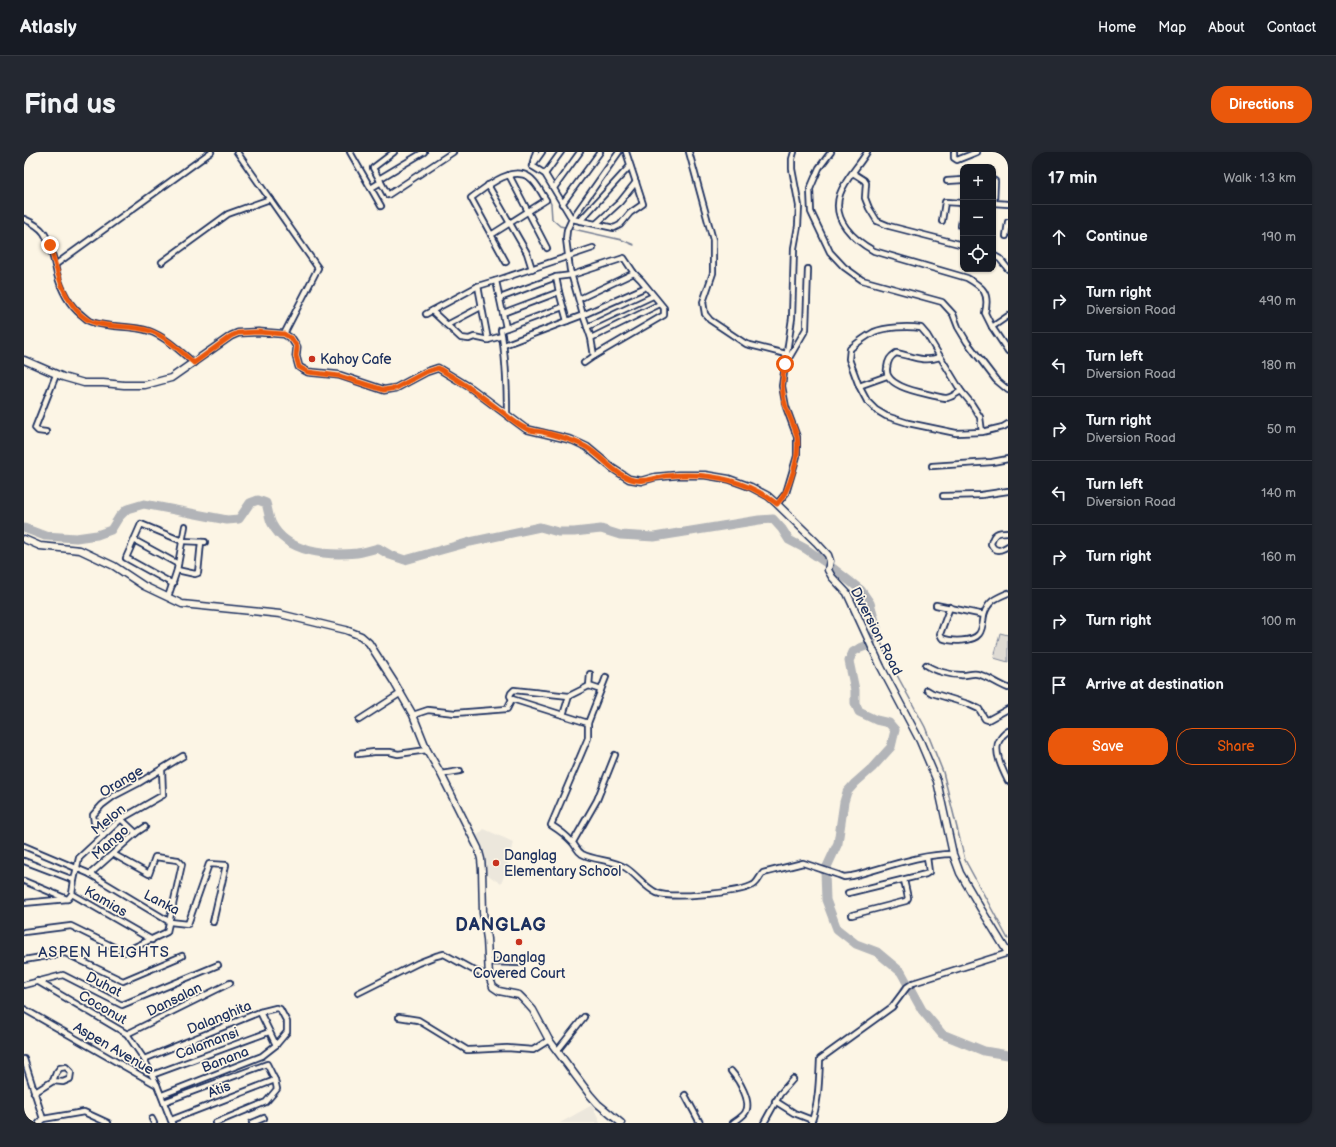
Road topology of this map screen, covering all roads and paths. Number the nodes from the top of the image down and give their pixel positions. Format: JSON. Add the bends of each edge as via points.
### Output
{"nodes":[{"id":1,"x":211,"y":152,"type":"edge"},
{"id":2,"x":238,"y":152,"type":"edge"},
{"id":3,"x":350,"y":152,"type":"edge"},
{"id":4,"x":394,"y":152,"type":"edge"},
{"id":5,"x":424,"y":152,"type":"edge"},
{"id":6,"x":453,"y":152,"type":"edge"},
{"id":7,"x":536,"y":152,"type":"edge"},
{"id":8,"x":542,"y":152,"type":"edge"},
{"id":9,"x":561,"y":152,"type":"edge"},
{"id":10,"x":580,"y":152,"type":"edge"},
{"id":11,"x":600,"y":152,"type":"edge"},
{"id":12,"x":619,"y":152,"type":"edge"},
{"id":13,"x":626,"y":152,"type":"edge"},
{"id":14,"x":689,"y":152,"type":"edge"},
{"id":15,"x":794,"y":152,"type":"edge"},
{"id":16,"x":831,"y":152,"type":"edge"},
{"id":17,"x":867,"y":152,"type":"edge"},
{"id":18,"x":954,"y":152,"type":"edge"},
{"id":19,"x":977,"y":152,"type":"edge"},
{"id":20,"x":532,"y":166,"type":"junction"},
{"id":21,"x":630,"y":166,"type":"junction"},
{"id":22,"x":853,"y":173,"type":"junction"},
{"id":23,"x":546,"y":174,"type":"junction"},
{"id":24,"x":509,"y":175,"type":"junction"},
{"id":25,"x":960,"y":180,"type":"edge"},
{"id":26,"x":380,"y":181,"type":"junction"},
{"id":27,"x":947,"y":181,"type":"dead end"},
{"id":28,"x":636,"y":182,"type":"junction"},
{"id":29,"x":488,"y":185,"type":"junction"},
{"id":30,"x":371,"y":188,"type":"junction"},
{"id":31,"x":554,"y":188,"type":"junction"},
{"id":32,"x":270,"y":199,"type":"junction"},
{"id":33,"x":960,"y":203,"type":"edge"},
{"id":34,"x":996,"y":203,"type":"edge"},
{"id":35,"x":562,"y":204,"type":"junction"},
{"id":36,"x":1008,"y":204,"type":"edge"},
{"id":37,"x":381,"y":206,"type":"dead end"},
{"id":38,"x":528,"y":212,"type":"junction"},
{"id":39,"x":24,"y":219,"type":"edge"},
{"id":40,"x":572,"y":219,"type":"junction"},
{"id":41,"x":580,"y":221,"type":"junction"},
{"id":42,"x":942,"y":221,"type":"dead end"},
{"id":43,"x":1008,"y":222,"type":"edge"},
{"id":44,"x":510,"y":223,"type":"junction"},
{"id":45,"x":596,"y":224,"type":"junction"},
{"id":46,"x":491,"y":235,"type":"junction"},
{"id":47,"x":1006,"y":236,"type":"dead end"},
{"id":48,"x":960,"y":244,"type":"edge"},
{"id":49,"x":547,"y":248,"type":"dead end"},
{"id":50,"x":593,"y":248,"type":"dead end"},
{"id":51,"x":569,"y":257,"type":"junction"},
{"id":52,"x":996,"y":257,"type":"edge"},
{"id":53,"x":162,"y":262,"type":"dead end"},
{"id":54,"x":506,"y":262,"type":"dead end"},
{"id":55,"x":55,"y":265,"type":"junction"},
{"id":56,"x":532,"y":269,"type":"junction"},
{"id":57,"x":808,"y":269,"type":"dead end"},
{"id":58,"x":1008,"y":269,"type":"edge"},
{"id":59,"x":634,"y":273,"type":"junction"},
{"id":60,"x":572,"y":275,"type":"junction"},
{"id":61,"x":556,"y":277,"type":"junction"},
{"id":62,"x":496,"y":281,"type":"junction"},
{"id":63,"x":478,"y":286,"type":"junction"},
{"id":64,"x":646,"y":287,"type":"junction"},
{"id":65,"x":559,"y":292,"type":"junction"},
{"id":66,"x":653,"y":296,"type":"junction"},
{"id":67,"x":500,"y":298,"type":"junction"},
{"id":68,"x":579,"y":299,"type":"junction"},
{"id":69,"x":660,"y":304,"type":"junction"},
{"id":70,"x":481,"y":306,"type":"junction"},
{"id":71,"x":563,"y":307,"type":"junction"},
{"id":72,"x":432,"y":311,"type":"junction"},
{"id":73,"x":503,"y":313,"type":"junction"},
{"id":74,"x":426,"y":314,"type":"dead end"},
{"id":75,"x":583,"y":315,"type":"junction"},
{"id":76,"x":1008,"y":316,"type":"edge"},
{"id":77,"x":567,"y":321,"type":"junction"},
{"id":78,"x":447,"y":325,"type":"junction"},
{"id":79,"x":587,"y":327,"type":"junction"},
{"id":80,"x":992,"y":327,"type":"junction"},
{"id":81,"x":506,"y":328,"type":"junction"},
{"id":82,"x":284,"y":334,"type":"junction"},
{"id":83,"x":502,"y":336,"type":"junction"},
{"id":84,"x":591,"y":338,"type":"junction"},
{"id":85,"x":488,"y":340,"type":"junction"},
{"id":86,"x":504,"y":345,"type":"junction"},
{"id":87,"x":1008,"y":352,"type":"edge"},
{"id":88,"x":786,"y":354,"type":"junction"},
{"id":89,"x":594,"y":356,"type":"junction"},
{"id":90,"x":940,"y":357,"type":"junction"},
{"id":91,"x":24,"y":360,"type":"edge"},
{"id":92,"x":194,"y":363,"type":"junction"},
{"id":93,"x":584,"y":363,"type":"dead end"},
{"id":94,"x":785,"y":364,"type":"junction"},
{"id":95,"x":56,"y":374,"type":"junction"},
{"id":96,"x":887,"y":376,"type":"junction"},
{"id":97,"x":859,"y":386,"type":"junction"},
{"id":98,"x":1008,"y":390,"type":"edge"},
{"id":99,"x":961,"y":391,"type":"junction"},
{"id":100,"x":507,"y":415,"type":"junction"},
{"id":101,"x":1008,"y":424,"type":"edge"},
{"id":102,"x":46,"y":432,"type":"dead end"},
{"id":103,"x":982,"y":432,"type":"junction"},
{"id":104,"x":1008,"y":459,"type":"edge"},
{"id":105,"x":932,"y":466,"type":"dead end"},
{"id":106,"x":1008,"y":491,"type":"edge"},
{"id":107,"x":943,"y":496,"type":"dead end"},
{"id":108,"x":777,"y":504,"type":"junction"},
{"id":109,"x":185,"y":526,"type":"dead end"},
{"id":110,"x":1008,"y":532,"type":"edge"},
{"id":111,"x":24,"y":539,"type":"edge"},
{"id":112,"x":134,"y":540,"type":"junction"},
{"id":113,"x":182,"y":541,"type":"junction"},
{"id":114,"x":1008,"y":546,"type":"edge"},
{"id":115,"x":178,"y":564,"type":"junction"},
{"id":116,"x":177,"y":570,"type":"junction"},
{"id":117,"x":173,"y":584,"type":"junction"},
{"id":118,"x":1008,"y":593,"type":"edge"},
{"id":119,"x":168,"y":597,"type":"junction"},
{"id":120,"x":936,"y":605,"type":"dead end"},
{"id":121,"x":950,"y":607,"type":"junction"},
{"id":122,"x":984,"y":615,"type":"junction"},
{"id":123,"x":926,"y":665,"type":"dead end"},
{"id":124,"x":590,"y":674,"type":"dead end"},
{"id":125,"x":606,"y":677,"type":"dead end"},
{"id":126,"x":590,"y":686,"type":"junction"},
{"id":127,"x":1008,"y":688,"type":"edge"},
{"id":128,"x":601,"y":690,"type":"junction"},
{"id":129,"x":926,"y":690,"type":"dead end"},
{"id":130,"x":400,"y":693,"type":"junction"},
{"id":131,"x":569,"y":696,"type":"junction"},
{"id":132,"x":512,"y":699,"type":"junction"},
{"id":133,"x":1008,"y":709,"type":"edge"},
{"id":134,"x":413,"y":715,"type":"junction"},
{"id":135,"x":563,"y":715,"type":"junction"},
{"id":136,"x":360,"y":720,"type":"dead end"},
{"id":137,"x":588,"y":723,"type":"junction"},
{"id":138,"x":1008,"y":731,"type":"edge"},
{"id":139,"x":427,"y":750,"type":"junction"},
{"id":140,"x":358,"y":754,"type":"dead end"},
{"id":141,"x":615,"y":754,"type":"dead end"},
{"id":142,"x":183,"y":756,"type":"dead end"},
{"id":143,"x":162,"y":770,"type":"junction"},
{"id":144,"x":460,"y":771,"type":"dead end"},
{"id":145,"x":441,"y":774,"type":"junction"},
{"id":146,"x":1008,"y":781,"type":"edge"},
{"id":147,"x":122,"y":819,"type":"junction"},
{"id":148,"x":145,"y":827,"type":"dead end"},
{"id":149,"x":136,"y":834,"type":"junction"},
{"id":150,"x":103,"y":836,"type":"junction"},
{"id":151,"x":573,"y":842,"type":"junction"},
{"id":152,"x":24,"y":846,"type":"edge"},
{"id":153,"x":113,"y":854,"type":"junction"},
{"id":154,"x":953,"y":854,"type":"junction"},
{"id":155,"x":927,"y":857,"type":"junction"},
{"id":156,"x":24,"y":861,"type":"edge"},
{"id":157,"x":77,"y":869,"type":"junction"},
{"id":158,"x":90,"y":874,"type":"junction"},
{"id":159,"x":74,"y":880,"type":"junction"},
{"id":160,"x":904,"y":880,"type":"junction"},
{"id":161,"x":24,"y":881,"type":"edge"},
{"id":162,"x":848,"y":893,"type":"dead end"},
{"id":163,"x":72,"y":894,"type":"junction"},
{"id":164,"x":68,"y":899,"type":"junction"},
{"id":165,"x":24,"y":903,"type":"edge"},
{"id":166,"x":852,"y":915,"type":"dead end"},
{"id":167,"x":170,"y":922,"type":"junction"},
{"id":168,"x":213,"y":922,"type":"dead end"},
{"id":169,"x":24,"y":932,"type":"edge"},
{"id":170,"x":152,"y":940,"type":"junction"},
{"id":171,"x":1008,"y":953,"type":"edge"},
{"id":172,"x":182,"y":956,"type":"dead end"},
{"id":173,"x":24,"y":960,"type":"edge"},
{"id":174,"x":520,"y":963,"type":"dead end"},
{"id":175,"x":218,"y":964,"type":"dead end"},
{"id":176,"x":489,"y":969,"type":"junction"},
{"id":177,"x":37,"y":981,"type":"junction"},
{"id":178,"x":230,"y":983,"type":"dead end"},
{"id":179,"x":24,"y":985,"type":"edge"},
{"id":180,"x":358,"y":993,"type":"dead end"},
{"id":181,"x":24,"y":1009,"type":"edge"},
{"id":182,"x":260,"y":1012,"type":"junction"},
{"id":183,"x":584,"y":1016,"type":"dead end"},
{"id":184,"x":399,"y":1017,"type":"dead end"},
{"id":185,"x":269,"y":1032,"type":"junction"},
{"id":186,"x":288,"y":1032,"type":"joint"},
{"id":187,"x":127,"y":1034,"type":"junction"},
{"id":188,"x":549,"y":1040,"type":"junction"},
{"id":189,"x":276,"y":1045,"type":"junction"},
{"id":190,"x":557,"y":1051,"type":"junction"},
{"id":191,"x":24,"y":1059,"type":"edge"},
{"id":192,"x":144,"y":1059,"type":"junction"},
{"id":193,"x":731,"y":1071,"type":"dead end"},
{"id":194,"x":152,"y":1075,"type":"junction"},
{"id":195,"x":793,"y":1079,"type":"dead end"},
{"id":196,"x":275,"y":1080,"type":"junction"},
{"id":197,"x":54,"y":1081,"type":"dead end"},
{"id":198,"x":157,"y":1085,"type":"junction"},
{"id":199,"x":34,"y":1092,"type":"junction"},
{"id":200,"x":162,"y":1095,"type":"junction"},
{"id":201,"x":685,"y":1095,"type":"dead end"},
{"id":202,"x":775,"y":1101,"type":"junction"},
{"id":203,"x":164,"y":1102,"type":"junction"},
{"id":204,"x":264,"y":1118,"type":"dead end"},
{"id":205,"x":41,"y":1121,"type":"edge"},
{"id":206,"x":171,"y":1121,"type":"edge"},
{"id":207,"x":811,"y":1121,"type":"edge"},
{"id":208,"x":108,"y":1123,"type":"edge"},
{"id":209,"x":215,"y":1123,"type":"edge"},
{"id":210,"x":252,"y":1123,"type":"edge"},
{"id":211,"x":621,"y":1123,"type":"edge"},
{"id":212,"x":700,"y":1123,"type":"edge"},
{"id":213,"x":733,"y":1123,"type":"edge"},
{"id":214,"x":764,"y":1123,"type":"edge"}],
"edges":[{"from":1,"to":55,"type":"street"},
{"from":2,"to":32,"type":"street"},
{"from":3,"to":30,"type":"street"},
{"from":4,"to":26,"type":"street","via":[[373,168]]},
{"from":5,"to":26,"type":"street"},
{"from":6,"to":26,"type":"street","via":[[388,195]]},
{"from":7,"to":20,"type":"street"},
{"from":8,"to":20,"type":"street"},
{"from":9,"to":23,"type":"street"},
{"from":10,"to":31,"type":"street"},
{"from":11,"to":35,"type":"street"},
{"from":12,"to":40,"type":"street"},
{"from":13,"to":21,"type":"street"},
{"from":14,"to":88,"type":"street","via":[[714,240],[713,273],[703,302],[705,314],[746,344]]},
{"from":15,"to":88,"type":"street","via":[[792,169],[798,213],[792,318]]},
{"from":16,"to":98,"type":"street","via":[[819,168],[810,189],[811,212],[830,252],[844,267],[862,280],[942,302],[953,314],[967,342],[996,380]]},
{"from":17,"to":22,"type":"street"},
{"from":18,"to":19,"type":"street","via":[[954,158],[957,160]]},
{"from":20,"to":23,"type":"street"},
{"from":21,"to":28,"type":"street"},
{"from":21,"to":41,"type":"street"},
{"from":22,"to":48,"type":"street","via":[[866,183],[866,198],[877,221]]},
{"from":22,"to":80,"type":"street","via":[[840,195],[839,209],[848,232],[874,251],[967,278],[978,284],[987,296],[985,313]]},
{"from":23,"to":31,"type":"street"},
{"from":24,"to":29,"type":"street"},
{"from":24,"to":38,"type":"street"},
{"from":24,"to":38,"type":"street","via":[[520,174],[530,178],[546,200]]},
{"from":25,"to":27,"type":"street"},
{"from":26,"to":30,"type":"street"},
{"from":28,"to":45,"type":"street","via":[[620,202]]},
{"from":28,"to":45,"type":"street","via":[[643,204],[614,228]]},
{"from":29,"to":44,"type":"street"},
{"from":29,"to":46,"type":"street","via":[[471,198]]},
{"from":30,"to":37,"type":"street"},
{"from":31,"to":35,"type":"street"},
{"from":32,"to":53,"type":"street","via":[[228,214]]},
{"from":32,"to":82,"type":"street","via":[[318,268]]},
{"from":33,"to":42,"type":"street","via":[[945,202]]},
{"from":34,"to":36,"type":"street"},
{"from":35,"to":40,"type":"street"},
{"from":38,"to":44,"type":"street"},
{"from":38,"to":49,"type":"street"},
{"from":39,"to":55,"type":"street","via":[[44,232]]},
{"from":40,"to":41,"type":"street"},
{"from":40,"to":51,"type":"street","via":[[566,238]]},
{"from":41,"to":45,"type":"street"},
{"from":43,"to":47,"type":"street"},
{"from":44,"to":46,"type":"street"},
{"from":44,"to":56,"type":"street","via":[[527,253]]},
{"from":46,"to":54,"type":"street"},
{"from":50,"to":51,"type":"street"},
{"from":51,"to":56,"type":"street"},
{"from":51,"to":60,"type":"street"},
{"from":52,"to":58,"type":"street"},
{"from":55,"to":92,"type":"street","via":[[64,292],[76,309],[89,320],[150,331]]},
{"from":56,"to":62,"type":"street"},
{"from":57,"to":94,"type":"street","via":[[806,329]]},
{"from":59,"to":60,"type":"street","via":[[624,258]]},
{"from":59,"to":64,"type":"street"},
{"from":59,"to":68,"type":"street"},
{"from":60,"to":61,"type":"street"},
{"from":60,"to":68,"type":"street"},
{"from":61,"to":65,"type":"street"},
{"from":61,"to":67,"type":"street"},
{"from":62,"to":63,"type":"street"},
{"from":62,"to":67,"type":"street"},
{"from":63,"to":70,"type":"street"},
{"from":63,"to":72,"type":"street"},
{"from":64,"to":66,"type":"street"},
{"from":64,"to":75,"type":"street"},
{"from":65,"to":71,"type":"street"},
{"from":65,"to":73,"type":"street"},
{"from":66,"to":69,"type":"street"},
{"from":66,"to":79,"type":"street"},
{"from":67,"to":73,"type":"street"},
{"from":68,"to":75,"type":"street"},
{"from":69,"to":84,"type":"street"},
{"from":69,"to":89,"type":"street","via":[[664,308],[664,315]]},
{"from":70,"to":78,"type":"street"},
{"from":70,"to":85,"type":"street"},
{"from":71,"to":77,"type":"street"},
{"from":71,"to":81,"type":"street"},
{"from":72,"to":74,"type":"street"},
{"from":72,"to":78,"type":"street"},
{"from":73,"to":81,"type":"street"},
{"from":75,"to":77,"type":"street"},
{"from":75,"to":79,"type":"street"},
{"from":76,"to":80,"type":"street"},
{"from":77,"to":86,"type":"street"},
{"from":78,"to":85,"type":"street","via":[[461,338]]},
{"from":79,"to":84,"type":"street"},
{"from":80,"to":87,"type":"street"},
{"from":81,"to":83,"type":"street","via":[[501,330]]},
{"from":82,"to":92,"type":"street","via":[[238,333],[224,340]]},
{"from":82,"to":100,"type":"street","name":"Diversion Road","via":[[292,339],[297,347],[299,367],[308,372],[339,376],[384,390],[396,388],[438,368],[471,388]]},
{"from":83,"to":85,"type":"street"},
{"from":83,"to":86,"type":"street"},
{"from":84,"to":89,"type":"street"},
{"from":86,"to":100,"type":"street"},
{"from":88,"to":94,"type":"street"},
{"from":89,"to":93,"type":"street"},
{"from":90,"to":96,"type":"street","via":[[919,360],[896,353],[890,358]]},
{"from":90,"to":97,"type":"street","via":[[921,328],[907,326],[875,332],[850,349],[849,359]]},
{"from":90,"to":99,"type":"street"},
{"from":91,"to":95,"type":"street"},
{"from":92,"to":95,"type":"street","via":[[171,378],[145,385],[84,383]]},
{"from":94,"to":108,"type":"street","via":[[782,386],[786,407],[797,437],[797,456],[786,493]]},
{"from":95,"to":102,"type":"street","via":[[35,428]]},
{"from":96,"to":97,"type":"street"},
{"from":96,"to":99,"type":"street","via":[[901,386],[946,398]]},
{"from":97,"to":103,"type":"street","via":[[867,402],[886,416],[956,433]]},
{"from":99,"to":103,"type":"street","via":[[980,417]]},
{"from":100,"to":108,"type":"street","name":"Diversion Road","via":[[526,429],[572,440],[587,447],[629,479],[641,481],[655,477],[705,475],[729,479],[751,487]]},
{"from":101,"to":103,"type":"street"},
{"from":104,"to":105,"type":"street"},
{"from":106,"to":107,"type":"street"},
{"from":108,"to":154,"type":"street","name":"Diversion Road","via":[[828,556],[832,577],[847,593],[937,781]]},
{"from":109,"to":113,"type":"street"},
{"from":110,"to":114,"type":"street","via":[[998,533],[990,544],[998,551]]},
{"from":111,"to":119,"type":"street","via":[[40,546],[80,550]]},
{"from":112,"to":113,"type":"street","via":[[141,524]]},
{"from":112,"to":115,"type":"street"},
{"from":112,"to":117,"type":"street","via":[[126,558]]},
{"from":113,"to":115,"type":"street"},
{"from":113,"to":116,"type":"street","via":[[203,542],[198,573]]},
{"from":115,"to":116,"type":"street"},
{"from":116,"to":117,"type":"street"},
{"from":117,"to":119,"type":"street"},
{"from":118,"to":122,"type":"street","via":[[993,599],[986,607]]},
{"from":119,"to":130,"type":"street","via":[[182,604],[272,613],[346,630],[361,636],[369,643]]},
{"from":120,"to":121,"type":"street"},
{"from":121,"to":122,"type":"street"},
{"from":121,"to":122,"type":"street","via":[[940,634],[948,641],[973,638],[979,634]]},
{"from":123,"to":127,"type":"street","via":[[950,674],[963,676],[974,673],[985,676]]},
{"from":124,"to":126,"type":"street"},
{"from":125,"to":128,"type":"street"},
{"from":126,"to":128,"type":"street"},
{"from":126,"to":131,"type":"street"},
{"from":128,"to":137,"type":"street"},
{"from":129,"to":133,"type":"street","via":[[979,709],[988,720]]},
{"from":130,"to":134,"type":"street"},
{"from":130,"to":136,"type":"street"},
{"from":131,"to":132,"type":"street","via":[[514,690],[510,693]]},
{"from":131,"to":135,"type":"street"},
{"from":132,"to":134,"type":"street","via":[[508,709],[455,713],[428,710]]},
{"from":132,"to":135,"type":"street"},
{"from":134,"to":139,"type":"street"},
{"from":135,"to":137,"type":"street"},
{"from":137,"to":151,"type":"street","via":[[588,738],[551,825]]},
{"from":138,"to":146,"type":"street","via":[[998,741],[1002,770]]},
{"from":139,"to":140,"type":"street","via":[[398,754]]},
{"from":139,"to":145,"type":"street"},
{"from":141,"to":151,"type":"street","via":[[597,800]]},
{"from":142,"to":143,"type":"street","name":"Orange"},
{"from":143,"to":147,"type":"street","name":"Melon","via":[[163,795]]},
{"from":143,"to":150,"type":"street","name":"Orange","via":[[114,796],[93,815],[94,822]]},
{"from":144,"to":145,"type":"street"},
{"from":145,"to":176,"type":"street","via":[[482,859],[483,913]]},
{"from":147,"to":149,"type":"street"},
{"from":147,"to":150,"type":"street","name":"Melon"},
{"from":148,"to":149,"type":"street","name":"Mango"},
{"from":149,"to":153,"type":"street","name":"Mango"},
{"from":150,"to":157,"type":"street","name":"Melon","via":[[79,858]]},
{"from":151,"to":155,"type":"street","via":[[581,853],[625,868],[657,893],[666,895],[703,894],[747,888],[758,882],[763,873],[796,863],[803,862],[830,873],[852,876]]},
{"from":152,"to":157,"type":"street","name":"Lanka"},
{"from":153,"to":158,"type":"street","name":"Mango"},
{"from":153,"to":167,"type":"street","via":[[149,874],[155,857],[178,860],[182,864]]},
{"from":154,"to":155,"type":"street"},
{"from":154,"to":171,"type":"street","name":"Diversion Road","via":[[960,873],[980,909]]},
{"from":155,"to":160,"type":"street","via":[[929,872]]},
{"from":156,"to":159,"type":"street"},
{"from":157,"to":158,"type":"street","name":"Lanka"},
{"from":157,"to":159,"type":"street","name":"Kamias"},
{"from":158,"to":167,"type":"street","name":"Lanka"},
{"from":159,"to":163,"type":"street","name":"Kamias"},
{"from":160,"to":162,"type":"street"},
{"from":160,"to":166,"type":"street","via":[[908,898],[906,901]]},
{"from":161,"to":164,"type":"street"},
{"from":163,"to":164,"type":"street"},
{"from":163,"to":170,"type":"street","name":"Kamias"},
{"from":164,"to":165,"type":"street"},
{"from":167,"to":168,"type":"street","name":"Lanka","via":[[188,924],[208,864],[226,865]]},
{"from":167,"to":170,"type":"street","via":[[167,932]]},
{"from":169,"to":170,"type":"street","via":[[71,926],[124,952]]},
{"from":171,"to":207,"type":"street","via":[[913,983],[892,1007],[820,1059],[817,1100]]},
{"from":172,"to":173,"type":"street","via":[[123,981],[65,953]]},
{"from":174,"to":176,"type":"street"},
{"from":175,"to":177,"type":"street","name":"Duhat","via":[[122,1005],[63,975]]},
{"from":176,"to":180,"type":"street","via":[[475,971],[444,954],[418,963]]},
{"from":176,"to":188,"type":"street","via":[[493,987],[518,995],[533,1010]]},
{"from":177,"to":179,"type":"street","name":"Duhat"},
{"from":177,"to":187,"type":"street","name":"Coconut"},
{"from":178,"to":187,"type":"street","name":"Dansalan"},
{"from":181,"to":198,"type":"street","name":"Aspen Avenue"},
{"from":182,"to":185,"type":"street"},
{"from":182,"to":186,"type":"street","name":"Dalanghita","via":[[280,1009],[287,1022]]},
{"from":182,"to":192,"type":"street","name":"Dalanghita"},
{"from":183,"to":190,"type":"street"},
{"from":184,"to":188,"type":"street","via":[[418,1020],[467,1050],[533,1050]]},
{"from":185,"to":189,"type":"street"},
{"from":185,"to":194,"type":"street","name":"Calamansi"},
{"from":186,"to":189,"type":"street","name":"Banana"},
{"from":187,"to":192,"type":"street","name":"Coconut"},
{"from":188,"to":190,"type":"street"},
{"from":189,"to":200,"type":"street","name":"Banana","via":[[262,1056]]},
{"from":190,"to":211,"type":"street","via":[[598,1104]]},
{"from":191,"to":199,"type":"street"},
{"from":192,"to":194,"type":"street","name":"Coconut"},
{"from":193,"to":213,"type":"street","via":[[746,1096],[747,1110]]},
{"from":194,"to":198,"type":"street","name":"Coconut"},
{"from":195,"to":202,"type":"street"},
{"from":196,"to":203,"type":"street","via":[[267,1064]]},
{"from":196,"to":206,"type":"street","name":"Atis"},
{"from":196,"to":209,"type":"street","via":[[277,1089],[266,1102]]},
{"from":197,"to":199,"type":"street"},
{"from":198,"to":200,"type":"street","name":"Aspen Avenue"},
{"from":199,"to":205,"type":"street"},
{"from":200,"to":203,"type":"street","name":"Aspen Avenue"},
{"from":201,"to":212,"type":"street"},
{"from":202,"to":207,"type":"street"},
{"from":202,"to":214,"type":"street"},
{"from":203,"to":206,"type":"street","name":"Aspen Avenue"},
{"from":204,"to":210,"type":"street"},
{"from":205,"to":208,"type":"street","via":[[84,1112]]}]}
